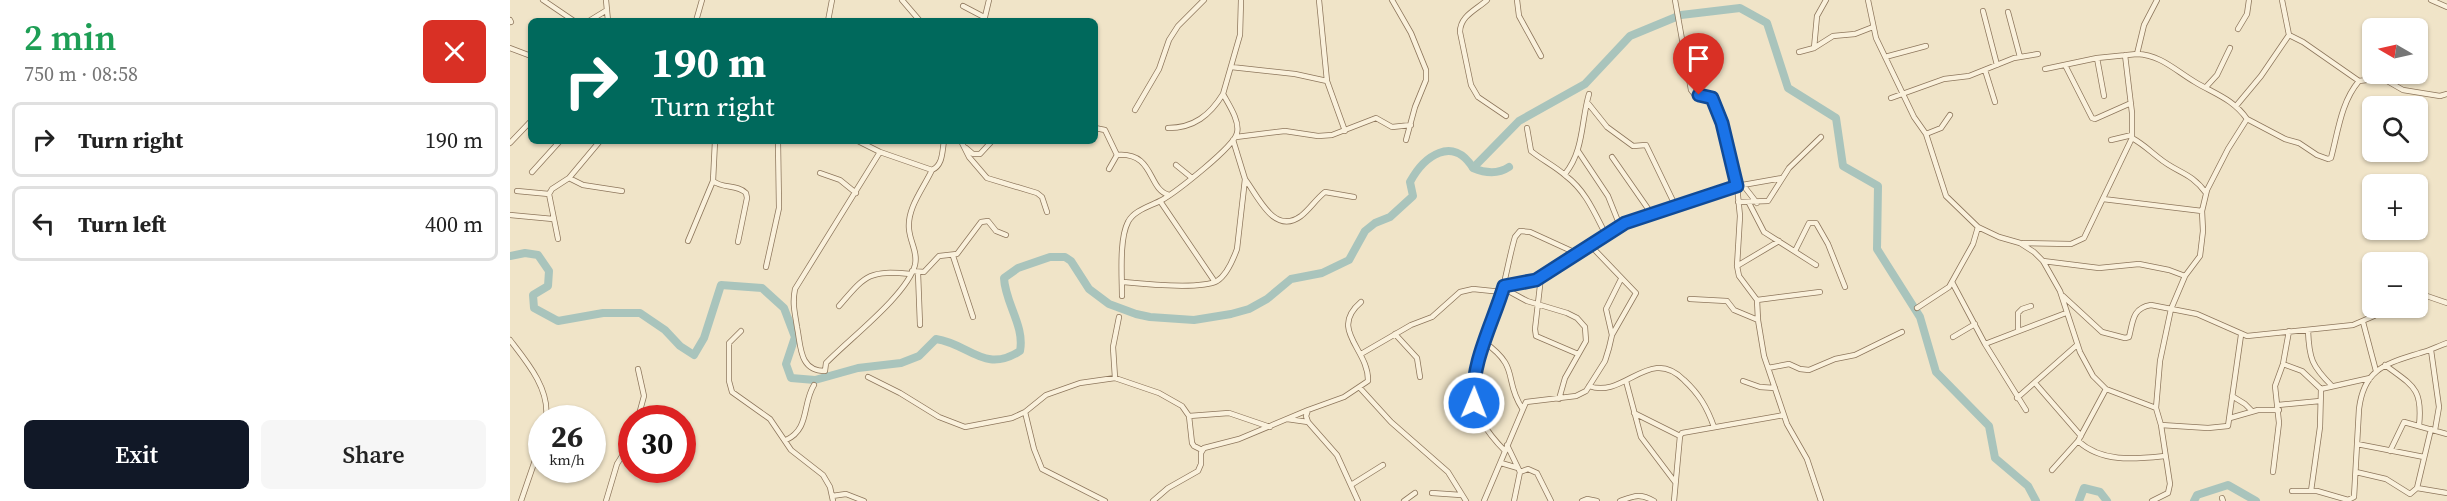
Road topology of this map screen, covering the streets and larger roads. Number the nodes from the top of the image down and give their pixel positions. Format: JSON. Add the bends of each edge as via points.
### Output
{"nodes":[{"id":1,"x":543,"y":0,"type":"edge"},
{"id":2,"x":606,"y":0,"type":"edge"},
{"id":3,"x":702,"y":0,"type":"edge"},
{"id":4,"x":832,"y":0,"type":"edge"},
{"id":5,"x":902,"y":0,"type":"edge"},
{"id":6,"x":989,"y":0,"type":"edge"},
{"id":7,"x":1204,"y":0,"type":"edge"},
{"id":8,"x":1242,"y":0,"type":"edge"},
{"id":9,"x":1319,"y":0,"type":"edge"},
{"id":10,"x":1392,"y":0,"type":"edge"},
{"id":11,"x":1487,"y":0,"type":"edge"},
{"id":12,"x":1517,"y":0,"type":"edge"},
{"id":13,"x":1675,"y":0,"type":"edge"},
{"id":14,"x":1826,"y":0,"type":"edge"},
{"id":15,"x":1868,"y":0,"type":"edge"},
{"id":16,"x":2157,"y":0,"type":"edge"},
{"id":17,"x":2248,"y":0,"type":"edge"},
{"id":18,"x":2282,"y":0,"type":"edge"},
{"id":19,"x":2430,"y":0,"type":"edge"},
{"id":20,"x":963,"y":6,"type":"dead end"},
{"id":21,"x":2447,"y":7,"type":"edge"},
{"id":22,"x":607,"y":10,"type":"junction"},
{"id":23,"x":1983,"y":12,"type":"dead end"},
{"id":24,"x":2008,"y":12,"type":"dead end"},
{"id":25,"x":570,"y":18,"type":"edge"},
{"id":26,"x":594,"y":18,"type":"edge"},
{"id":27,"x":608,"y":18,"type":"edge"},
{"id":28,"x":697,"y":18,"type":"edge"},
{"id":29,"x":829,"y":18,"type":"edge"},
{"id":30,"x":917,"y":18,"type":"edge"},
{"id":31,"x":982,"y":18,"type":"edge"},
{"id":32,"x":984,"y":18,"type":"edge"},
{"id":33,"x":1873,"y":27,"type":"junction"},
{"id":34,"x":2238,"y":29,"type":"dead end"},
{"id":35,"x":2289,"y":35,"type":"junction"},
{"id":36,"x":1926,"y":46,"type":"dead end"},
{"id":37,"x":510,"y":48,"type":"edge"},
{"id":38,"x":1814,"y":48,"type":"junction"},
{"id":39,"x":2230,"y":48,"type":"dead end"},
{"id":40,"x":1799,"y":52,"type":"dead end"},
{"id":41,"x":2038,"y":54,"type":"dead end"},
{"id":42,"x":2137,"y":54,"type":"junction"},
{"id":43,"x":528,"y":55,"type":"edge"},
{"id":44,"x":2125,"y":55,"type":"junction"},
{"id":45,"x":1541,"y":56,"type":"dead end"},
{"id":46,"x":1885,"y":57,"type":"junction"},
{"id":47,"x":2020,"y":57,"type":"junction"},
{"id":48,"x":2097,"y":58,"type":"junction"},
{"id":49,"x":1997,"y":65,"type":"junction"},
{"id":50,"x":2066,"y":65,"type":"junction"},
{"id":51,"x":1231,"y":67,"type":"junction"},
{"id":52,"x":2045,"y":69,"type":"dead end"},
{"id":53,"x":1984,"y":70,"type":"junction"},
{"id":54,"x":1327,"y":81,"type":"junction"},
{"id":55,"x":2359,"y":81,"type":"junction"},
{"id":56,"x":2206,"y":87,"type":"junction"},
{"id":57,"x":1224,"y":94,"type":"junction"},
{"id":58,"x":1589,"y":94,"type":"dead end"},
{"id":59,"x":1904,"y":94,"type":"junction"},
{"id":60,"x":2447,"y":94,"type":"edge"},
{"id":61,"x":2104,"y":96,"type":"dead end"},
{"id":62,"x":1891,"y":98,"type":"dead end"},
{"id":63,"x":1587,"y":102,"type":"junction"},
{"id":64,"x":1995,"y":102,"type":"dead end"},
{"id":65,"x":2131,"y":103,"type":"junction"},
{"id":66,"x":2236,"y":106,"type":"junction"},
{"id":67,"x":1135,"y":110,"type":"dead end"},
{"id":68,"x":1950,"y":115,"type":"dead end"},
{"id":69,"x":1506,"y":116,"type":"dead end"},
{"id":70,"x":2247,"y":119,"type":"junction"},
{"id":71,"x":528,"y":125,"type":"edge"},
{"id":72,"x":1412,"y":125,"type":"junction"},
{"id":73,"x":1168,"y":128,"type":"dead end"},
{"id":74,"x":1527,"y":128,"type":"dead end"},
{"id":75,"x":1098,"y":129,"type":"edge"},
{"id":76,"x":1345,"y":131,"type":"junction"},
{"id":77,"x":1926,"y":134,"type":"junction"},
{"id":78,"x":1821,"y":137,"type":"dead end"},
{"id":79,"x":2132,"y":137,"type":"junction"},
{"id":80,"x":1234,"y":138,"type":"junction"},
{"id":81,"x":1406,"y":140,"type":"dead end"},
{"id":82,"x":2112,"y":140,"type":"dead end"},
{"id":83,"x":510,"y":143,"type":"edge"},
{"id":84,"x":557,"y":144,"type":"edge"},
{"id":85,"x":597,"y":144,"type":"edge"},
{"id":86,"x":715,"y":144,"type":"edge"},
{"id":87,"x":778,"y":144,"type":"edge"},
{"id":88,"x":864,"y":144,"type":"edge"},
{"id":89,"x":943,"y":144,"type":"edge"},
{"id":90,"x":962,"y":144,"type":"edge"},
{"id":91,"x":963,"y":144,"type":"edge"},
{"id":92,"x":989,"y":144,"type":"edge"},
{"id":93,"x":1578,"y":151,"type":"junction"},
{"id":94,"x":880,"y":153,"type":"junction"},
{"id":95,"x":1117,"y":155,"type":"junction"},
{"id":96,"x":1612,"y":157,"type":"dead end"},
{"id":97,"x":1176,"y":165,"type":"dead end"},
{"id":98,"x":1109,"y":169,"type":"dead end"},
{"id":99,"x":932,"y":170,"type":"junction"},
{"id":100,"x":532,"y":172,"type":"dead end"},
{"id":101,"x":820,"y":173,"type":"dead end"},
{"id":102,"x":1565,"y":174,"type":"junction"},
{"id":103,"x":569,"y":178,"type":"junction"},
{"id":104,"x":1192,"y":178,"type":"junction"},
{"id":105,"x":1782,"y":178,"type":"junction"},
{"id":106,"x":1245,"y":179,"type":"junction"},
{"id":107,"x":713,"y":180,"type":"junction"},
{"id":108,"x":1740,"y":185,"type":"junction"},
{"id":109,"x":517,"y":191,"type":"dead end"},
{"id":110,"x":622,"y":191,"type":"dead end"},
{"id":111,"x":856,"y":193,"type":"junction"},
{"id":112,"x":2206,"y":193,"type":"junction"},
{"id":113,"x":549,"y":194,"type":"junction"},
{"id":114,"x":1169,"y":195,"type":"junction"},
{"id":115,"x":1354,"y":197,"type":"dead end"},
{"id":116,"x":2103,"y":199,"type":"junction"},
{"id":117,"x":1160,"y":201,"type":"junction"},
{"id":118,"x":1738,"y":202,"type":"junction"},
{"id":119,"x":1749,"y":203,"type":"junction"},
{"id":120,"x":1757,"y":203,"type":"junction"},
{"id":121,"x":1675,"y":205,"type":"junction"},
{"id":122,"x":1047,"y":212,"type":"dead end"},
{"id":123,"x":2202,"y":212,"type":"junction"},
{"id":124,"x":1651,"y":213,"type":"junction"},
{"id":125,"x":510,"y":215,"type":"edge"},
{"id":126,"x":553,"y":219,"type":"junction"},
{"id":127,"x":1620,"y":226,"type":"junction"},
{"id":128,"x":1977,"y":227,"type":"junction"},
{"id":129,"x":1006,"y":235,"type":"dead end"},
{"id":130,"x":1606,"y":235,"type":"junction"},
{"id":131,"x":558,"y":239,"type":"dead end"},
{"id":132,"x":688,"y":241,"type":"dead end"},
{"id":133,"x":1779,"y":241,"type":"junction"},
{"id":134,"x":738,"y":242,"type":"dead end"},
{"id":135,"x":2020,"y":243,"type":"junction"},
{"id":136,"x":1590,"y":245,"type":"junction"},
{"id":137,"x":1795,"y":251,"type":"junction"},
{"id":138,"x":1576,"y":253,"type":"junction"},
{"id":139,"x":953,"y":256,"type":"junction"},
{"id":140,"x":2043,"y":261,"type":"junction"},
{"id":141,"x":1816,"y":265,"type":"dead end"},
{"id":142,"x":1737,"y":266,"type":"junction"},
{"id":143,"x":766,"y":267,"type":"dead end"},
{"id":144,"x":914,"y":273,"type":"junction"},
{"id":145,"x":2185,"y":276,"type":"junction"},
{"id":146,"x":1541,"y":277,"type":"junction"},
{"id":147,"x":1621,"y":279,"type":"junction"},
{"id":148,"x":1122,"y":282,"type":"junction"},
{"id":149,"x":1215,"y":282,"type":"junction"},
{"id":150,"x":1952,"y":282,"type":"junction"},
{"id":151,"x":1845,"y":287,"type":"dead end"},
{"id":152,"x":1503,"y":289,"type":"junction"},
{"id":153,"x":1820,"y":292,"type":"dead end"},
{"id":154,"x":1122,"y":296,"type":"dead end"},
{"id":155,"x":2062,"y":296,"type":"junction"},
{"id":156,"x":2428,"y":296,"type":"edge"},
{"id":157,"x":1690,"y":299,"type":"dead end"},
{"id":158,"x":1757,"y":300,"type":"junction"},
{"id":159,"x":1361,"y":302,"type":"dead end"},
{"id":160,"x":2447,"y":303,"type":"edge"},
{"id":161,"x":1539,"y":304,"type":"junction"},
{"id":162,"x":839,"y":306,"type":"dead end"},
{"id":163,"x":2031,"y":306,"type":"dead end"},
{"id":164,"x":1917,"y":308,"type":"dead end"},
{"id":165,"x":2171,"y":309,"type":"junction"},
{"id":166,"x":2066,"y":313,"type":"junction"},
{"id":167,"x":973,"y":317,"type":"dead end"},
{"id":168,"x":1119,"y":317,"type":"dead end"},
{"id":169,"x":2368,"y":318,"type":"edge"},
{"id":170,"x":1758,"y":320,"type":"junction"},
{"id":171,"x":2363,"y":322,"type":"junction"},
{"id":172,"x":1975,"y":324,"type":"junction"},
{"id":173,"x":920,"y":325,"type":"dead end"},
{"id":174,"x":2019,"y":330,"type":"junction"},
{"id":175,"x":2308,"y":330,"type":"junction"},
{"id":176,"x":741,"y":331,"type":"dead end"},
{"id":177,"x":2289,"y":331,"type":"junction"},
{"id":178,"x":1902,"y":332,"type":"dead end"},
{"id":179,"x":1395,"y":334,"type":"junction"},
{"id":180,"x":2241,"y":334,"type":"junction"},
{"id":181,"x":1612,"y":336,"type":"junction"},
{"id":182,"x":1953,"y":337,"type":"dead end"},
{"id":183,"x":510,"y":340,"type":"edge"},
{"id":184,"x":1484,"y":342,"type":"junction"},
{"id":185,"x":2447,"y":343,"type":"edge"},
{"id":186,"x":1985,"y":344,"type":"junction"},
{"id":187,"x":2077,"y":345,"type":"junction"},
{"id":188,"x":2431,"y":350,"type":"junction"},
{"id":189,"x":1361,"y":354,"type":"junction"},
{"id":190,"x":1578,"y":354,"type":"junction"},
{"id":191,"x":2283,"y":364,"type":"junction"},
{"id":192,"x":2385,"y":365,"type":"junction"},
{"id":193,"x":1768,"y":368,"type":"junction"},
{"id":194,"x":638,"y":369,"type":"dead end"},
{"id":195,"x":2376,"y":371,"type":"junction"},
{"id":196,"x":868,"y":377,"type":"dead end"},
{"id":197,"x":1420,"y":377,"type":"dead end"},
{"id":198,"x":1115,"y":378,"type":"junction"},
{"id":199,"x":2370,"y":378,"type":"junction"},
{"id":200,"x":1626,"y":381,"type":"junction"},
{"id":201,"x":1743,"y":381,"type":"dead end"},
{"id":202,"x":2035,"y":383,"type":"junction"},
{"id":203,"x":814,"y":385,"type":"dead end"},
{"id":204,"x":1589,"y":386,"type":"junction"},
{"id":205,"x":2332,"y":386,"type":"junction"},
{"id":206,"x":1360,"y":388,"type":"junction"},
{"id":207,"x":1775,"y":388,"type":"junction"},
{"id":208,"x":2321,"y":388,"type":"junction"},
{"id":209,"x":2106,"y":389,"type":"junction"},
{"id":210,"x":2232,"y":396,"type":"junction"},
{"id":211,"x":2017,"y":398,"type":"junction"},
{"id":212,"x":1559,"y":399,"type":"junction"},
{"id":213,"x":2320,"y":401,"type":"junction"},
{"id":214,"x":546,"y":405,"type":"edge"},
{"id":215,"x":642,"y":405,"type":"edge"},
{"id":216,"x":2279,"y":407,"type":"junction"},
{"id":217,"x":2439,"y":407,"type":"junction"},
{"id":218,"x":1522,"y":408,"type":"junction"},
{"id":219,"x":2156,"y":408,"type":"junction"},
{"id":220,"x":2447,"y":408,"type":"edge"},
{"id":221,"x":1308,"y":410,"type":"junction"},
{"id":222,"x":2026,"y":411,"type":"dead end"},
{"id":223,"x":2252,"y":411,"type":"junction"},
{"id":224,"x":1025,"y":412,"type":"junction"},
{"id":225,"x":1634,"y":412,"type":"junction"},
{"id":226,"x":1784,"y":414,"type":"junction"},
{"id":227,"x":1189,"y":417,"type":"junction"},
{"id":228,"x":2230,"y":418,"type":"junction"},
{"id":229,"x":1285,"y":419,"type":"junction"},
{"id":230,"x":1308,"y":422,"type":"junction"},
{"id":231,"x":2161,"y":424,"type":"junction"},
{"id":232,"x":2419,"y":426,"type":"junction"},
{"id":233,"x":1270,"y":427,"type":"junction"},
{"id":234,"x":1714,"y":427,"type":"junction"},
{"id":235,"x":2433,"y":430,"type":"junction"},
{"id":236,"x":2447,"y":434,"type":"edge"},
{"id":237,"x":1680,"y":436,"type":"junction"},
{"id":238,"x":2080,"y":438,"type":"junction"},
{"id":239,"x":786,"y":440,"type":"junction"},
{"id":240,"x":2357,"y":444,"type":"junction"},
{"id":241,"x":1507,"y":445,"type":"junction"},
{"id":242,"x":1202,"y":450,"type":"junction"},
{"id":243,"x":1505,"y":451,"type":"junction"},
{"id":244,"x":2390,"y":451,"type":"junction"},
{"id":245,"x":2165,"y":456,"type":"junction"},
{"id":246,"x":2424,"y":457,"type":"junction"},
{"id":247,"x":618,"y":462,"type":"edge"},
{"id":248,"x":1501,"y":463,"type":"junction"},
{"id":249,"x":1383,"y":465,"type":"dead end"},
{"id":250,"x":1519,"y":470,"type":"junction"},
{"id":251,"x":2052,"y":470,"type":"dead end"},
{"id":252,"x":2273,"y":472,"type":"dead end"},
{"id":253,"x":2356,"y":472,"type":"junction"},
{"id":254,"x":528,"y":479,"type":"edge"},
{"id":255,"x":1675,"y":482,"type":"junction"},
{"id":256,"x":1351,"y":485,"type":"junction"},
{"id":257,"x":2417,"y":488,"type":"junction"},
{"id":258,"x":2292,"y":491,"type":"dead end"},
{"id":259,"x":2311,"y":491,"type":"junction"},
{"id":260,"x":1432,"y":493,"type":"dead end"},
{"id":261,"x":1415,"y":494,"type":"dead end"},
{"id":262,"x":2447,"y":494,"type":"edge"},
{"id":263,"x":1461,"y":495,"type":"junction"},
{"id":264,"x":832,"y":498,"type":"edge"},
{"id":265,"x":520,"y":501,"type":"edge"},
{"id":266,"x":606,"y":501,"type":"edge"},
{"id":267,"x":864,"y":501,"type":"edge"},
{"id":268,"x":1105,"y":501,"type":"edge"},
{"id":269,"x":1153,"y":501,"type":"edge"},
{"id":270,"x":1358,"y":501,"type":"edge"},
{"id":271,"x":1404,"y":501,"type":"edge"},
{"id":272,"x":1466,"y":501,"type":"edge"},
{"id":273,"x":1484,"y":501,"type":"edge"},
{"id":274,"x":1514,"y":501,"type":"edge"},
{"id":275,"x":1551,"y":501,"type":"edge"},
{"id":276,"x":1582,"y":501,"type":"edge"},
{"id":277,"x":1597,"y":501,"type":"edge"},
{"id":278,"x":1620,"y":501,"type":"edge"},
{"id":279,"x":1654,"y":501,"type":"edge"},
{"id":280,"x":1674,"y":501,"type":"edge"},
{"id":281,"x":1814,"y":501,"type":"edge"},
{"id":282,"x":1821,"y":501,"type":"edge"},
{"id":283,"x":2152,"y":501,"type":"edge"},
{"id":284,"x":2446,"y":501,"type":"edge"}],
"edges":[{"from":1,"to":25,"type":"street"},
{"from":2,"to":22,"type":"street"},
{"from":3,"to":28,"type":"street"},
{"from":4,"to":29,"type":"street"},
{"from":5,"to":30,"type":"street"},
{"from":6,"to":32,"type":"street"},
{"from":7,"to":67,"type":"street","via":[[1169,40],[1165,57]]},
{"from":8,"to":51,"type":"street","via":[[1240,35]]},
{"from":9,"to":54,"type":"street"},
{"from":10,"to":72,"type":"street","via":[[1426,70]]},
{"from":11,"to":69,"type":"street","via":[[1464,19],[1460,32],[1471,85],[1478,97]]},
{"from":12,"to":45,"type":"street","via":[[1519,16]]},
{"from":13,"to":108,"type":"street","via":[[1691,90],[1709,96],[1715,104]]},
{"from":14,"to":38,"type":"street","via":[[1817,16]]},
{"from":15,"to":33,"type":"street"},
{"from":16,"to":42,"type":"street","via":[[2144,26]]},
{"from":17,"to":34,"type":"street","via":[[2247,14]]},
{"from":18,"to":35,"type":"street"},
{"from":19,"to":21,"type":"street"},
{"from":20,"to":31,"type":"street"},
{"from":22,"to":26,"type":"street"},
{"from":22,"to":27,"type":"street"},
{"from":23,"to":49,"type":"street"},
{"from":24,"to":47,"type":"street"},
{"from":33,"to":38,"type":"street","via":[[1833,36]]},
{"from":33,"to":46,"type":"street"},
{"from":35,"to":55,"type":"street"},
{"from":35,"to":66,"type":"street"},
{"from":36,"to":46,"type":"street"},
{"from":37,"to":43,"type":"street"},
{"from":38,"to":40,"type":"street"},
{"from":39,"to":56,"type":"street","via":[[2217,75]]},
{"from":41,"to":47,"type":"street"},
{"from":42,"to":44,"type":"street"},
{"from":42,"to":56,"type":"street","via":[[2158,59]]},
{"from":44,"to":48,"type":"street"},
{"from":44,"to":65,"type":"street"},
{"from":46,"to":59,"type":"street"},
{"from":47,"to":49,"type":"street"},
{"from":48,"to":50,"type":"street"},
{"from":48,"to":61,"type":"street"},
{"from":49,"to":53,"type":"street"},
{"from":50,"to":52,"type":"street"},
{"from":50,"to":65,"type":"street","via":[[2095,120]]},
{"from":51,"to":54,"type":"street"},
{"from":51,"to":57,"type":"street"},
{"from":53,"to":59,"type":"street"},
{"from":53,"to":64,"type":"street"},
{"from":54,"to":76,"type":"street"},
{"from":55,"to":60,"type":"street","via":[[2382,78],[2403,90]]},
{"from":55,"to":70,"type":"street","via":[[2339,123],[2331,158],[2317,155]]},
{"from":56,"to":66,"type":"street"},
{"from":57,"to":73,"type":"street","via":[[1203,118],[1183,127]]},
{"from":57,"to":80,"type":"street","via":[[1236,119]]},
{"from":58,"to":63,"type":"street"},
{"from":59,"to":62,"type":"street"},
{"from":59,"to":77,"type":"street"},
{"from":63,"to":93,"type":"street"},
{"from":63,"to":121,"type":"street","via":[[1612,130],[1634,146],[1646,145]]},
{"from":65,"to":79,"type":"street"},
{"from":66,"to":70,"type":"street"},
{"from":68,"to":77,"type":"street","via":[[1941,128]]},
{"from":70,"to":112,"type":"street"},
{"from":71,"to":83,"type":"street"},
{"from":72,"to":76,"type":"street","via":[[1392,127],[1376,118]]},
{"from":72,"to":81,"type":"street"},
{"from":74,"to":102,"type":"street","via":[[1531,151]]},
{"from":75,"to":95,"type":"street","via":[[1105,130]]},
{"from":76,"to":80,"type":"street","via":[[1318,136],[1285,131]]},
{"from":77,"to":128,"type":"street","via":[[1944,192]]},
{"from":78,"to":105,"type":"street"},
{"from":79,"to":82,"type":"street"},
{"from":79,"to":112,"type":"street","via":[[2197,180]]},
{"from":79,"to":116,"type":"street"},
{"from":80,"to":104,"type":"street"},
{"from":80,"to":106,"type":"street"},
{"from":84,"to":100,"type":"street"},
{"from":85,"to":103,"type":"street"},
{"from":86,"to":107,"type":"street"},
{"from":87,"to":143,"type":"street","via":[[779,208]]},
{"from":88,"to":94,"type":"street"},
{"from":89,"to":99,"type":"street","via":[[940,161]]},
{"from":90,"to":122,"type":"street","via":[[987,178],[1036,193],[1042,197]]},
{"from":91,"to":92,"type":"street","via":[[973,154],[980,154]]},
{"from":93,"to":102,"type":"street"},
{"from":93,"to":127,"type":"street","via":[[1608,196]]},
{"from":94,"to":99,"type":"street"},
{"from":94,"to":111,"type":"street"},
{"from":95,"to":98,"type":"street"},
{"from":95,"to":114,"type":"street","via":[[1143,163],[1158,189]]},
{"from":96,"to":124,"type":"street"},
{"from":97,"to":104,"type":"street"},
{"from":99,"to":144,"type":"street","via":[[909,219],[916,255]]},
{"from":101,"to":111,"type":"street","via":[[840,180]]},
{"from":102,"to":130,"type":"street","via":[[1584,194]]},
{"from":103,"to":110,"type":"street","via":[[583,185]]},
{"from":103,"to":113,"type":"street"},
{"from":104,"to":114,"type":"street"},
{"from":105,"to":108,"type":"street"},
{"from":105,"to":120,"type":"street","via":[[1773,197]]},
{"from":106,"to":115,"type":"street","via":[[1264,210],[1287,222],[1303,215],[1325,192]]},
{"from":106,"to":149,"type":"street","via":[[1237,249],[1227,270]]},
{"from":107,"to":132,"type":"street"},
{"from":107,"to":134,"type":"street","via":[[746,193]]},
{"from":108,"to":118,"type":"street"},
{"from":108,"to":120,"type":"street"},
{"from":108,"to":121,"type":"street"},
{"from":109,"to":113,"type":"street"},
{"from":111,"to":144,"type":"street","via":[[795,289],[792,304],[800,352],[807,363],[819,371],[825,370],[826,363],[893,299]]},
{"from":112,"to":123,"type":"street"},
{"from":113,"to":126,"type":"street"},
{"from":114,"to":117,"type":"street"},
{"from":116,"to":123,"type":"street"},
{"from":116,"to":135,"type":"street","via":[[2084,238],[2078,242]]},
{"from":117,"to":148,"type":"street","via":[[1135,214],[1127,223]]},
{"from":117,"to":149,"type":"street"},
{"from":118,"to":119,"type":"street"},
{"from":118,"to":142,"type":"street"},
{"from":119,"to":120,"type":"street"},
{"from":119,"to":133,"type":"street","via":[[1764,232]]},
{"from":121,"to":124,"type":"street"},
{"from":123,"to":145,"type":"street","via":[[2200,256]]},
{"from":124,"to":127,"type":"street"},
{"from":125,"to":126,"type":"street"},
{"from":126,"to":131,"type":"street"},
{"from":127,"to":130,"type":"street"},
{"from":128,"to":135,"type":"street"},
{"from":128,"to":150,"type":"street","via":[[1973,244]]},
{"from":129,"to":139,"type":"street","via":[[988,221],[981,222]]},
{"from":130,"to":136,"type":"street"},
{"from":133,"to":137,"type":"street"},
{"from":133,"to":142,"type":"street"},
{"from":135,"to":140,"type":"street"},
{"from":136,"to":138,"type":"street"},
{"from":136,"to":147,"type":"street"},
{"from":137,"to":141,"type":"street"},
{"from":137,"to":151,"type":"street","via":[[1809,223],[1816,223]]},
{"from":138,"to":146,"type":"street"},
{"from":138,"to":152,"type":"street","via":[[1520,231],[1512,247]]},
{"from":139,"to":144,"type":"street","via":[[939,256],[924,272]]},
{"from":139,"to":167,"type":"street"},
{"from":140,"to":145,"type":"street","via":[[2099,268],[2139,264]]},
{"from":140,"to":155,"type":"street"},
{"from":142,"to":158,"type":"street","via":[[1739,276]]},
{"from":144,"to":162,"type":"street","via":[[873,273]]},
{"from":144,"to":173,"type":"street"},
{"from":145,"to":165,"type":"street"},
{"from":146,"to":152,"type":"street"},
{"from":146,"to":161,"type":"street"},
{"from":147,"to":181,"type":"street","via":[[1606,309]]},
{"from":147,"to":181,"type":"street","via":[[1636,293]]},
{"from":148,"to":149,"type":"street"},
{"from":148,"to":154,"type":"street"},
{"from":150,"to":164,"type":"street"},
{"from":150,"to":172,"type":"street"},
{"from":152,"to":161,"type":"street"},
{"from":152,"to":179,"type":"street","via":[[1460,292],[1432,317]]},
{"from":152,"to":184,"type":"street"},
{"from":153,"to":158,"type":"street"},
{"from":155,"to":165,"type":"street","via":[[2100,330],[2120,338],[2129,337],[2134,316],[2145,306]]},
{"from":155,"to":166,"type":"street"},
{"from":156,"to":160,"type":"street"},
{"from":157,"to":170,"type":"street","via":[[1727,301],[1734,310]]},
{"from":158,"to":170,"type":"street"},
{"from":159,"to":189,"type":"street","via":[[1350,311],[1347,329]]},
{"from":161,"to":190,"type":"street","via":[[1536,336]]},
{"from":161,"to":190,"type":"street","via":[[1567,313],[1585,327],[1586,341]]},
{"from":163,"to":174,"type":"street","via":[[2018,313]]},
{"from":165,"to":180,"type":"street","via":[[2197,314]]},
{"from":165,"to":219,"type":"street","via":[[2158,371]]},
{"from":166,"to":174,"type":"street"},
{"from":166,"to":187,"type":"street"},
{"from":168,"to":198,"type":"street","via":[[1113,347]]},
{"from":169,"to":171,"type":"street"},
{"from":170,"to":193,"type":"street"},
{"from":171,"to":175,"type":"street"},
{"from":171,"to":195,"type":"street"},
{"from":172,"to":182,"type":"street"},
{"from":172,"to":186,"type":"street"},
{"from":174,"to":186,"type":"street"},
{"from":175,"to":177,"type":"street"},
{"from":175,"to":205,"type":"street","via":[[2311,360]]},
{"from":176,"to":239,"type":"street","via":[[729,343],[732,392],[770,419]]},
{"from":177,"to":180,"type":"street"},
{"from":177,"to":191,"type":"street"},
{"from":178,"to":193,"type":"street","via":[[1855,355],[1835,358],[1809,370],[1789,364]]},
{"from":179,"to":189,"type":"street"},
{"from":179,"to":197,"type":"street","via":[[1417,358]]},
{"from":180,"to":210,"type":"street"},
{"from":181,"to":204,"type":"street","via":[[1605,361]]},
{"from":183,"to":214,"type":"street","via":[[539,384]]},
{"from":184,"to":218,"type":"street","via":[[1504,359]]},
{"from":184,"to":243,"type":"street","via":[[1473,381],[1474,403],[1484,428]]},
{"from":185,"to":188,"type":"street"},
{"from":186,"to":211,"type":"street"},
{"from":187,"to":202,"type":"street"},
{"from":187,"to":209,"type":"street","via":[[2088,369]]},
{"from":188,"to":192,"type":"street"},
{"from":188,"to":217,"type":"street"},
{"from":189,"to":206,"type":"street","via":[[1369,379]]},
{"from":190,"to":212,"type":"street"},
{"from":191,"to":208,"type":"street","via":[[2302,371]]},
{"from":191,"to":216,"type":"street","via":[[2275,386]]},
{"from":192,"to":195,"type":"street"},
{"from":192,"to":232,"type":"street","via":[[2415,390],[2420,400]]},
{"from":193,"to":207,"type":"street"},
{"from":194,"to":215,"type":"street","via":[[644,396]]},
{"from":195,"to":199,"type":"street"},
{"from":196,"to":224,"type":"street","via":[[939,417],[965,427],[1002,421]]},
{"from":198,"to":224,"type":"street","via":[[1055,391]]},
{"from":198,"to":227,"type":"street","via":[[1176,401]]},
{"from":199,"to":205,"type":"street"},
{"from":199,"to":240,"type":"street","via":[[2360,397]]},
{"from":200,"to":204,"type":"street","via":[[1605,389]]},
{"from":200,"to":225,"type":"street"},
{"from":200,"to":234,"type":"street","via":[[1654,368],[1671,370],[1701,397]]},
{"from":201,"to":207,"type":"street"},
{"from":202,"to":211,"type":"street"},
{"from":202,"to":238,"type":"street"},
{"from":203,"to":239,"type":"street","via":[[802,426]]},
{"from":204,"to":212,"type":"street","via":[[1581,395]]},
{"from":205,"to":208,"type":"street"},
{"from":206,"to":221,"type":"street"},
{"from":206,"to":263,"type":"street","via":[[1448,472]]},
{"from":207,"to":226,"type":"street"},
{"from":208,"to":213,"type":"street"},
{"from":209,"to":219,"type":"street"},
{"from":209,"to":238,"type":"street"},
{"from":210,"to":223,"type":"street"},
{"from":210,"to":228,"type":"street"},
{"from":211,"to":222,"type":"street"},
{"from":212,"to":218,"type":"street","via":[[1529,400]]},
{"from":213,"to":216,"type":"street"},
{"from":213,"to":259,"type":"street"},
{"from":216,"to":223,"type":"street"},
{"from":216,"to":252,"type":"street"},
{"from":217,"to":220,"type":"street"},
{"from":217,"to":235,"type":"street"},
{"from":218,"to":241,"type":"street"},
{"from":219,"to":231,"type":"street"},
{"from":221,"to":229,"type":"street"},
{"from":221,"to":230,"type":"street"},
{"from":223,"to":228,"type":"street"},
{"from":224,"to":268,"type":"street","via":[[1042,469]]},
{"from":225,"to":237,"type":"street"},
{"from":225,"to":255,"type":"street","via":[[1641,437]]},
{"from":226,"to":234,"type":"street"},
{"from":226,"to":282,"type":"street","via":[[1807,459]]},
{"from":227,"to":233,"type":"street","via":[[1229,413]]},
{"from":227,"to":242,"type":"street","via":[[1192,443]]},
{"from":228,"to":231,"type":"street","via":[[2228,426],[2218,428]]},
{"from":229,"to":230,"type":"street"},
{"from":229,"to":233,"type":"street"},
{"from":230,"to":256,"type":"street","via":[[1337,455]]},
{"from":231,"to":245,"type":"street"},
{"from":232,"to":235,"type":"street"},
{"from":232,"to":244,"type":"street","via":[[2404,422]]},
{"from":233,"to":242,"type":"street"},
{"from":234,"to":237,"type":"street"},
{"from":235,"to":236,"type":"street"},
{"from":235,"to":246,"type":"street"},
{"from":237,"to":255,"type":"street"},
{"from":238,"to":245,"type":"street","via":[[2086,449],[2108,457]]},
{"from":238,"to":251,"type":"street"},
{"from":239,"to":264,"type":"street","via":[[791,450],[823,475]]},
{"from":240,"to":244,"type":"street"},
{"from":240,"to":253,"type":"street"},
{"from":241,"to":243,"type":"street"},
{"from":241,"to":250,"type":"street"},
{"from":242,"to":269,"type":"street","via":[[1198,471]]},
{"from":243,"to":248,"type":"street"},
{"from":244,"to":246,"type":"street"},
{"from":245,"to":283,"type":"street","via":[[2169,489],[2164,497]]},
{"from":246,"to":257,"type":"street"},
{"from":247,"to":266,"type":"street"},
{"from":248,"to":250,"type":"street"},
{"from":248,"to":273,"type":"street"},
{"from":249,"to":256,"type":"street"},
{"from":250,"to":274,"type":"street"},
{"from":250,"to":275,"type":"street","via":[[1537,472]]},
{"from":253,"to":257,"type":"street","via":[[2386,478],[2410,494]]},
{"from":253,"to":259,"type":"street","via":[[2352,499]]},
{"from":254,"to":265,"type":"street"},
{"from":255,"to":280,"type":"street"},
{"from":256,"to":270,"type":"street"},
{"from":257,"to":262,"type":"street"},
{"from":258,"to":259,"type":"street"},
{"from":260,"to":263,"type":"street"},
{"from":261,"to":271,"type":"street"},
{"from":262,"to":284,"type":"street"},
{"from":263,"to":272,"type":"street"},
{"from":264,"to":267,"type":"street","via":[[852,495]]},
{"from":276,"to":277,"type":"street"},
{"from":278,"to":279,"type":"street","via":[[1635,495]]},
{"from":281,"to":282,"type":"street"}]}
